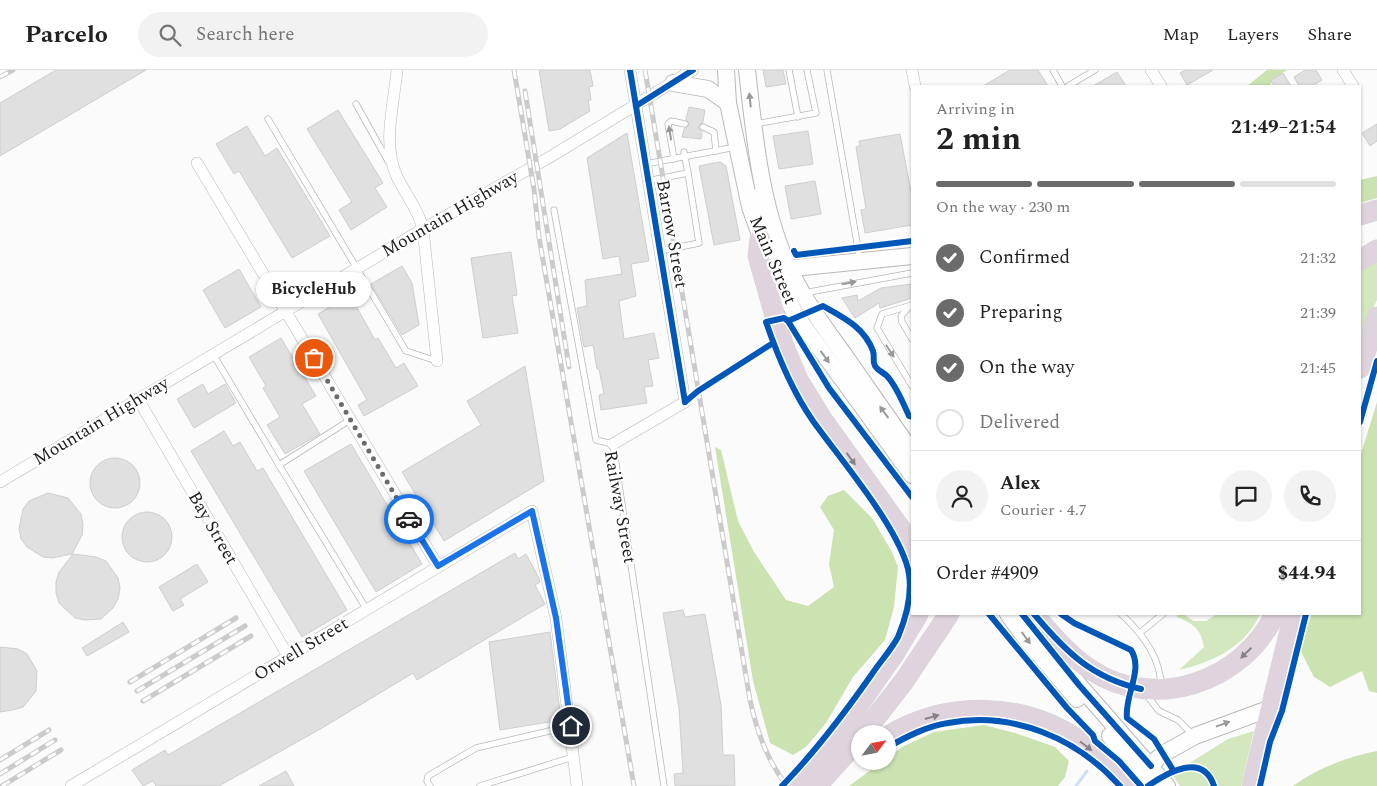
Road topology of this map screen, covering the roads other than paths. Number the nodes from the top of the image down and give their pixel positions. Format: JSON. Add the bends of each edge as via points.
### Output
{"nodes":[{"id":1,"x":397,"y":70,"type":"edge"},
{"id":2,"x":630,"y":70,"type":"edge"},
{"id":3,"x":692,"y":70,"type":"edge"},
{"id":4,"x":726,"y":70,"type":"edge"},
{"id":5,"x":747,"y":70,"type":"edge"},
{"id":6,"x":789,"y":70,"type":"edge"},
{"id":7,"x":807,"y":70,"type":"edge"},
{"id":8,"x":827,"y":70,"type":"edge"},
{"id":9,"x":912,"y":70,"type":"edge"},
{"id":10,"x":1052,"y":70,"type":"edge"},
{"id":11,"x":1095,"y":70,"type":"edge"},
{"id":12,"x":1151,"y":70,"type":"edge"},
{"id":13,"x":1343,"y":70,"type":"edge"},
{"id":14,"x":673,"y":83,"type":"junction"},
{"id":15,"x":915,"y":85,"type":"edge"},
{"id":16,"x":1061,"y":85,"type":"edge"},
{"id":17,"x":1070,"y":85,"type":"edge"},
{"id":18,"x":1160,"y":85,"type":"edge"},
{"id":19,"x":1352,"y":85,"type":"edge"},
{"id":20,"x":728,"y":103,"type":"junction"},
{"id":21,"x":356,"y":104,"type":"dead end"},
{"id":22,"x":636,"y":106,"type":"junction"},
{"id":23,"x":798,"y":117,"type":"junction"},
{"id":24,"x":268,"y":120,"type":"dead end"},
{"id":25,"x":685,"y":124,"type":"dead end"},
{"id":26,"x":753,"y":124,"type":"junction"},
{"id":27,"x":703,"y":127,"type":"dead end"},
{"id":28,"x":737,"y":147,"type":"junction"},
{"id":29,"x":716,"y":151,"type":"junction"},
{"id":30,"x":685,"y":155,"type":"junction"},
{"id":31,"x":674,"y":160,"type":"junction"},
{"id":32,"x":197,"y":162,"type":"dead end"},
{"id":33,"x":645,"y":164,"type":"junction"},
{"id":34,"x":741,"y":165,"type":"junction"},
{"id":35,"x":688,"y":174,"type":"junction"},
{"id":36,"x":397,"y":176,"type":"junction"},
{"id":37,"x":647,"y":180,"type":"junction"},
{"id":38,"x":554,"y":210,"type":"dead end"},
{"id":39,"x":1377,"y":210,"type":"edge"},
{"id":40,"x":1361,"y":215,"type":"edge"},
{"id":41,"x":422,"y":229,"type":"junction"},
{"id":42,"x":1377,"y":234,"type":"edge"},
{"id":43,"x":760,"y":239,"type":"junction"},
{"id":44,"x":1361,"y":243,"type":"edge"},
{"id":45,"x":1377,"y":250,"type":"edge"},
{"id":46,"x":660,"y":251,"type":"junction"},
{"id":47,"x":911,"y":256,"type":"edge"},
{"id":48,"x":1361,"y":259,"type":"edge"},
{"id":49,"x":860,"y":260,"type":"junction"},
{"id":50,"x":357,"y":268,"type":"junction"},
{"id":51,"x":911,"y":273,"type":"edge"},
{"id":52,"x":785,"y":279,"type":"junction"},
{"id":53,"x":801,"y":293,"type":"junction"},
{"id":54,"x":911,"y":305,"type":"edge"},
{"id":55,"x":911,"y":306,"type":"edge"},
{"id":56,"x":286,"y":311,"type":"junction"},
{"id":57,"x":1377,"y":317,"type":"edge"},
{"id":58,"x":911,"y":337,"type":"edge"},
{"id":59,"x":213,"y":354,"type":"junction"},
{"id":60,"x":437,"y":361,"type":"joint"},
{"id":61,"x":1361,"y":365,"type":"edge"},
{"id":62,"x":911,"y":384,"type":"edge"},
{"id":63,"x":138,"y":399,"type":"junction"},
{"id":64,"x":350,"y":420,"type":"junction"},
{"id":65,"x":612,"y":444,"type":"junction"},
{"id":66,"x":911,"y":451,"type":"edge"},
{"id":67,"x":278,"y":465,"type":"junction"},
{"id":68,"x":911,"y":474,"type":"edge"},
{"id":69,"x":0,"y":482,"type":"edge"},
{"id":70,"x":911,"y":551,"type":"edge"},
{"id":71,"x":438,"y":566,"type":"junction"},
{"id":72,"x":367,"y":610,"type":"junction"},
{"id":73,"x":932,"y":615,"type":"edge"},
{"id":74,"x":948,"y":615,"type":"edge"},
{"id":75,"x":1009,"y":615,"type":"edge"},
{"id":76,"x":1034,"y":615,"type":"edge"},
{"id":77,"x":1034,"y":615,"type":"edge"},
{"id":78,"x":1122,"y":615,"type":"edge"},
{"id":79,"x":1162,"y":615,"type":"edge"},
{"id":80,"x":1273,"y":615,"type":"edge"},
{"id":81,"x":1294,"y":615,"type":"edge"},
{"id":82,"x":914,"y":619,"type":"edge"},
{"id":83,"x":1141,"y":632,"type":"junction"},
{"id":84,"x":288,"y":656,"type":"junction"},
{"id":85,"x":1142,"y":688,"type":"junction"},
{"id":86,"x":1162,"y":690,"type":"junction"},
{"id":87,"x":1271,"y":708,"type":"junction"},
{"id":88,"x":871,"y":725,"type":"edge"},
{"id":89,"x":571,"y":726,"type":"junction"},
{"id":90,"x":896,"y":732,"type":"edge"},
{"id":91,"x":1194,"y":736,"type":"junction"},
{"id":92,"x":851,"y":747,"type":"edge"},
{"id":93,"x":574,"y":757,"type":"junction"},
{"id":94,"x":851,"y":760,"type":"edge"},
{"id":95,"x":1143,"y":778,"type":"edge"},
{"id":96,"x":817,"y":779,"type":"edge"},
{"id":97,"x":71,"y":786,"type":"edge"},
{"id":98,"x":430,"y":786,"type":"edge"},
{"id":99,"x":480,"y":786,"type":"edge"},
{"id":100,"x":576,"y":786,"type":"edge"},
{"id":101,"x":664,"y":786,"type":"edge"},
{"id":102,"x":797,"y":786,"type":"edge"},
{"id":103,"x":1167,"y":786,"type":"edge"},
{"id":104,"x":1252,"y":786,"type":"edge"}],
"edges":[{"from":1,"to":36,"type":"street","via":[[390,135],[390,156]]},
{"from":2,"to":22,"type":"street","name":"Barrow Street"},
{"from":3,"to":14,"type":"street","name":"Mountain Highway"},
{"from":4,"to":20,"type":"main road","name":"Main Street"},
{"from":26,"to":5,"type":"main road","name":"Main Street","one_way":true},
{"from":6,"to":23,"type":"lane"},
{"from":7,"to":23,"type":"lane","via":[[816,113]]},
{"from":8,"to":49,"type":"lane"},
{"from":9,"to":15,"type":"street"},
{"from":10,"to":16,"type":"lane"},
{"from":11,"to":17,"type":"lane"},
{"from":12,"to":18,"type":"street"},
{"from":13,"to":19,"type":"street"},
{"from":14,"to":20,"type":"main road","via":[[708,89]]},
{"from":14,"to":22,"type":"street","name":"Mountain Highway"},
{"from":20,"to":28,"type":"main road","name":"Main Street"},
{"from":21,"to":36,"type":"lane"},
{"from":22,"to":33,"type":"street","name":"Barrow Street"},
{"from":22,"to":41,"type":"street","name":"Mountain Highway"},
{"from":23,"to":26,"type":"lane"},
{"from":24,"to":50,"type":"lane"},
{"from":31,"to":25,"type":"lane","one_way":true,"via":[[668,124],[671,121]]},
{"from":26,"to":52,"type":"main road","name":"Main Street"},
{"from":27,"to":29,"type":"lane","via":[[714,132]]},
{"from":28,"to":29,"type":"lane"},
{"from":28,"to":34,"type":"main road","name":"Main Street"},
{"from":29,"to":30,"type":"lane"},
{"from":30,"to":31,"type":"lane"},
{"from":30,"to":35,"type":"lane"},
{"from":31,"to":33,"type":"lane"},
{"from":32,"to":56,"type":"street"},
{"from":33,"to":37,"type":"street","name":"Barrow Street"},
{"from":34,"to":43,"type":"main road","name":"Main Street"},
{"from":34,"to":52,"type":"lane","via":[[750,178],[770,245]]},
{"from":35,"to":37,"type":"lane"},
{"from":35,"to":46,"type":"lane","via":[[699,243]]},
{"from":36,"to":41,"type":"street","via":[[419,214]]},
{"from":37,"to":46,"type":"street","name":"Barrow Street"},
{"from":38,"to":65,"type":"lane","name":"Railway Street","via":[[596,440]]},
{"from":39,"to":40,"type":"highway"},
{"from":41,"to":50,"type":"street","name":"Mountain Highway"},
{"from":41,"to":60,"type":"street"},
{"from":42,"to":44,"type":"highway"},
{"from":43,"to":52,"type":"main road","name":"Main Street"},
{"from":43,"to":70,"type":"highway","one_way":true,"via":[[758,256],[782,344],[798,380],[903,532]]},
{"from":45,"to":48,"type":"highway"},
{"from":46,"to":65,"type":"street","name":"Barrow Street","via":[[685,402]]},
{"from":47,"to":49,"type":"main road"},
{"from":49,"to":52,"type":"main road"},
{"from":50,"to":56,"type":"street","name":"Mountain Highway"},
{"from":50,"to":60,"type":"lane","via":[[406,351]]},
{"from":53,"to":51,"type":"lane","one_way":true},
{"from":52,"to":53,"type":"main road","name":"Main Street"},
{"from":52,"to":68,"type":"main road","name":"Main Street","one_way":true,"via":[[797,317]]},
{"from":66,"to":53,"type":"main road","name":"Main Street","one_way":true},
{"from":54,"to":62,"type":"lane","one_way":true,"via":[[882,314],[877,328]]},
{"from":55,"to":58,"type":"lane","via":[[901,316]]},
{"from":56,"to":59,"type":"street","name":"Mountain Highway"},
{"from":56,"to":64,"type":"street"},
{"from":57,"to":61,"type":"highway"},
{"from":59,"to":63,"type":"street","name":"Mountain Highway"},
{"from":59,"to":67,"type":"lane"},
{"from":63,"to":69,"type":"street","name":"Mountain Highway"},
{"from":63,"to":84,"type":"street","name":"Bay Street"},
{"from":64,"to":67,"type":"lane"},
{"from":64,"to":71,"type":"street"},
{"from":65,"to":101,"type":"lane","name":"Railway Street"},
{"from":67,"to":72,"type":"lane"},
{"from":71,"to":72,"type":"street","name":"Orwell Street"},
{"from":71,"to":89,"type":"street","name":"Orwell Street","via":[[532,511],[556,618]]},
{"from":72,"to":84,"type":"street","name":"Orwell Street"},
{"from":73,"to":96,"type":"highway"},
{"from":74,"to":88,"type":"highway"},
{"from":75,"to":95,"type":"main road","one_way":true,"via":[[1038,655]]},
{"from":76,"to":95,"type":"main road"},
{"from":77,"to":85,"type":"highway","via":[[1091,671],[1122,685]]},
{"from":78,"to":83,"type":"lane"},
{"from":79,"to":83,"type":"lane"},
{"from":80,"to":86,"type":"highway","one_way":true,"via":[[1261,637],[1230,666],[1191,686]]},
{"from":81,"to":87,"type":"highway"},
{"from":82,"to":96,"type":"highway"},
{"from":83,"to":86,"type":"lane","via":[[1161,671]]},
{"from":84,"to":97,"type":"street","name":"Orwell Street"},
{"from":85,"to":86,"type":"highway"},
{"from":85,"to":91,"type":"lane","via":[[1153,706],[1178,720]]},
{"from":91,"to":87,"type":"main road","one_way":true},
{"from":87,"to":104,"type":"highway"},
{"from":89,"to":93,"type":"street"},
{"from":89,"to":98,"type":"lane","via":[[476,748],[428,776]]},
{"from":90,"to":95,"type":"highway","one_way":true,"via":[[946,713],[979,710],[1012,713],[1046,723],[1080,741],[1110,767]]},
{"from":91,"to":95,"type":"main road","via":[[1163,754]]},
{"from":92,"to":96,"type":"highway"},
{"from":93,"to":99,"type":"lane"},
{"from":93,"to":100,"type":"street"},
{"from":94,"to":96,"type":"highway"},
{"from":95,"to":103,"type":"main road"},
{"from":96,"to":102,"type":"highway"}]}
